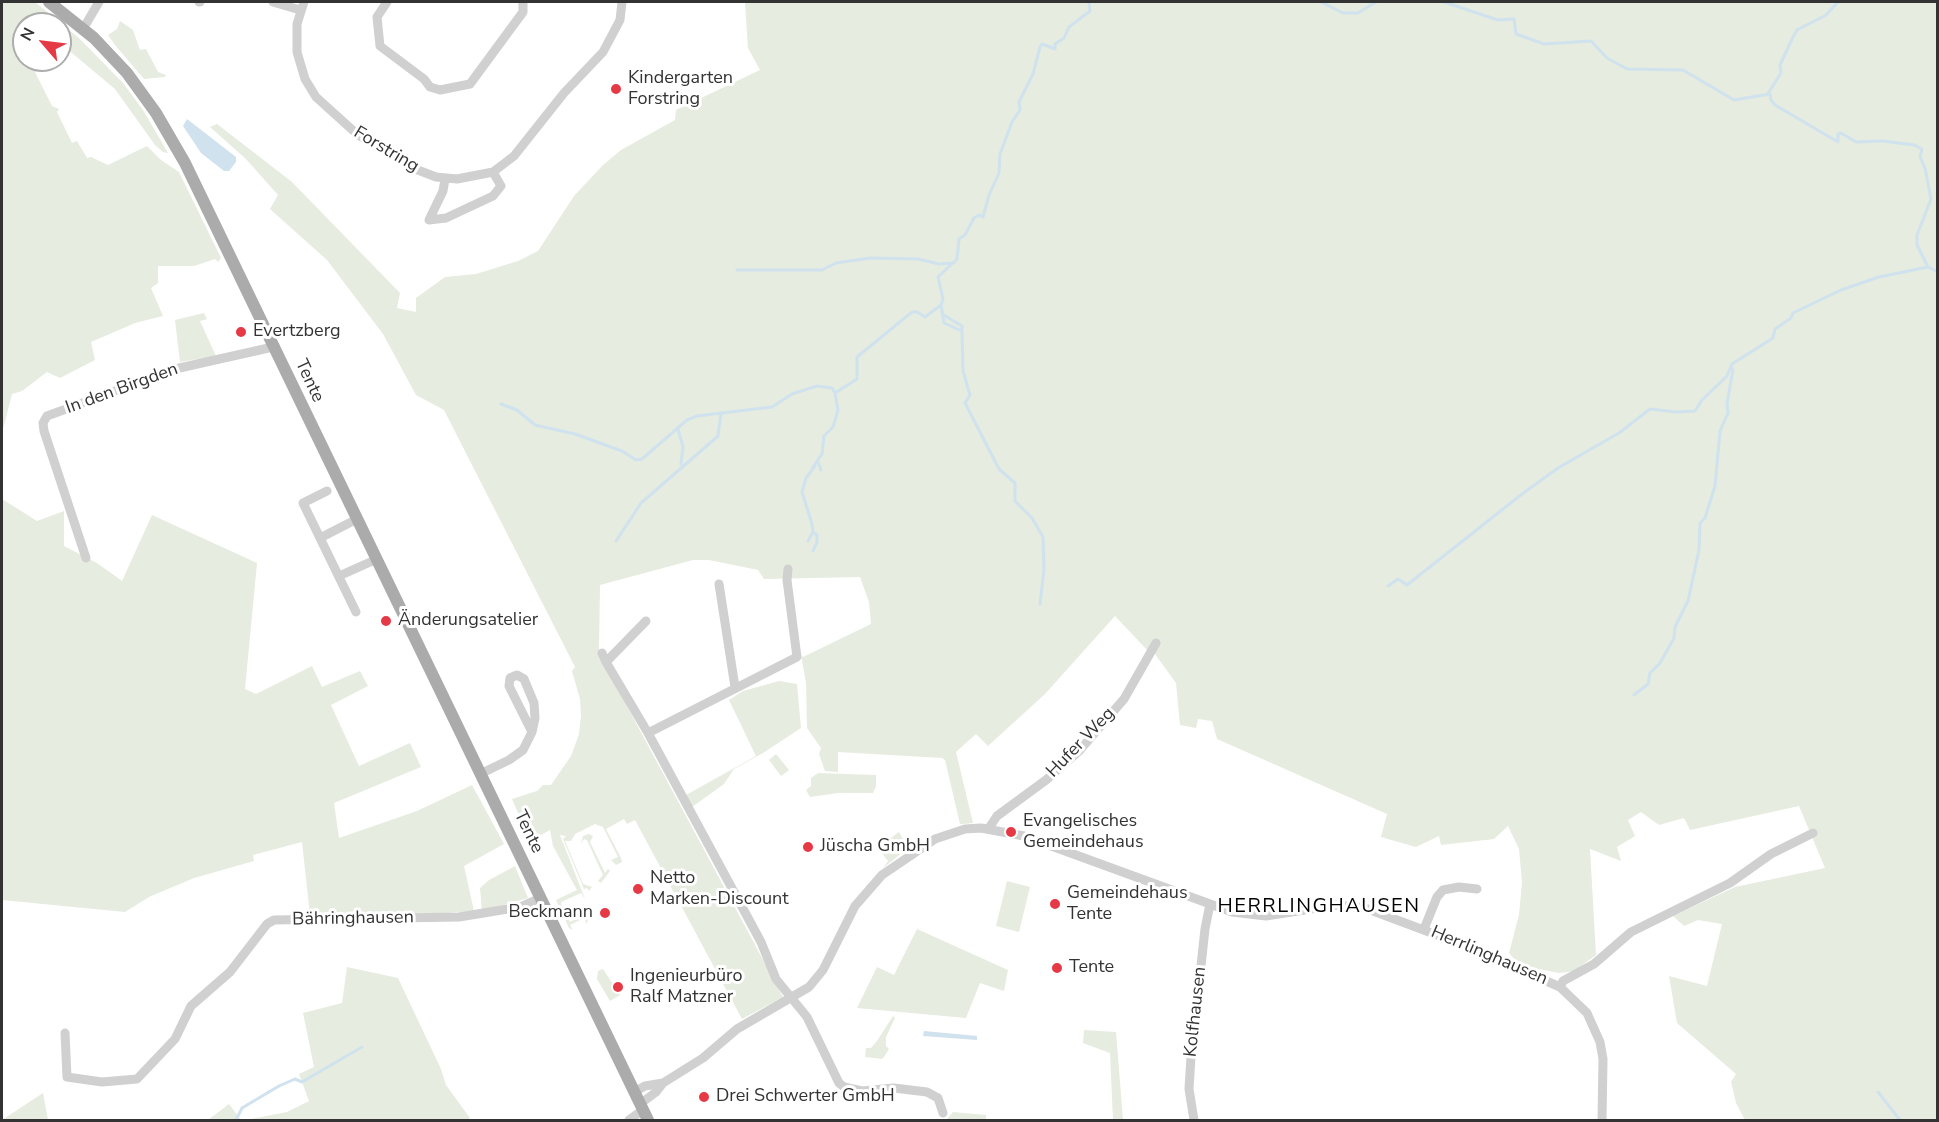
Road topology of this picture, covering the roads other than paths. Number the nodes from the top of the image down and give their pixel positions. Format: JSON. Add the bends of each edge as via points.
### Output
{"nodes":[{"id":1,"x":49,"y":2,"type":"edge"},
{"id":2,"x":99,"y":2,"type":"edge"},
{"id":3,"x":273,"y":2,"type":"edge"},
{"id":4,"x":387,"y":2,"type":"edge"},
{"id":5,"x":523,"y":2,"type":"edge"},
{"id":6,"x":622,"y":2,"type":"edge"},
{"id":7,"x":302,"y":6,"type":"edge"},
{"id":8,"x":83,"y":28,"type":"junction"},
{"id":9,"x":493,"y":172,"type":"junction"},
{"id":10,"x":445,"y":179,"type":"junction"},
{"id":11,"x":273,"y":347,"type":"junction"},
{"id":12,"x":327,"y":491,"type":"dead end"},
{"id":13,"x":357,"y":519,"type":"junction"},
{"id":14,"x":320,"y":538,"type":"junction"},
{"id":15,"x":86,"y":558,"type":"dead end"},
{"id":16,"x":377,"y":559,"type":"junction"},
{"id":17,"x":788,"y":569,"type":"dead end"},
{"id":18,"x":339,"y":576,"type":"junction"},
{"id":19,"x":719,"y":584,"type":"dead end"},
{"id":20,"x":357,"y":612,"type":"dead end"},
{"id":21,"x":646,"y":621,"type":"dead end"},
{"id":22,"x":1156,"y":643,"type":"dead end"},
{"id":23,"x":735,"y":687,"type":"junction"},
{"id":24,"x":532,"y":732,"type":"junction"},
{"id":25,"x":648,"y":733,"type":"junction"},
{"id":26,"x":480,"y":774,"type":"junction"},
{"id":27,"x":989,"y":828,"type":"junction"},
{"id":28,"x":1813,"y":833,"type":"dead end"},
{"id":29,"x":1477,"y":889,"type":"dead end"},
{"id":30,"x":540,"y":898,"type":"junction"},
{"id":31,"x":1210,"y":904,"type":"junction"},
{"id":32,"x":1424,"y":929,"type":"junction"},
{"id":33,"x":1560,"y":987,"type":"junction"},
{"id":34,"x":790,"y":1000,"type":"junction"},
{"id":35,"x":65,"y":1033,"type":"dead end"},
{"id":36,"x":641,"y":1107,"type":"edge"},
{"id":37,"x":943,"y":1113,"type":"dead end"},
{"id":38,"x":629,"y":1120,"type":"edge"},
{"id":39,"x":1194,"y":1120,"type":"edge"},
{"id":40,"x":1602,"y":1120,"type":"edge"}],
"edges":[{"from":1,"to":8,"type":"main road","name":"Tente"},
{"from":2,"to":8,"type":"street"},
{"from":3,"to":7,"type":"street"},
{"from":4,"to":5,"type":"street","via":[[377,16],[381,46],[430,87],[440,90],[470,84],[523,12]]},
{"from":6,"to":9,"type":"street","name":"Forstring","via":[[620,21],[603,52],[514,156]]},
{"from":7,"to":10,"type":"street","name":"Forstring","via":[[296,39],[298,59],[316,97],[375,146],[410,167]]},
{"from":8,"to":11,"type":"main road","name":"Tente","via":[[127,73],[156,113],[213,220]]},
{"from":9,"to":10,"type":"street","name":"Forstring","via":[[470,179]]},
{"from":9,"to":10,"type":"street","via":[[501,186],[492,196],[446,218],[429,220]]},
{"from":11,"to":13,"type":"main road","name":"Tente"},
{"from":11,"to":15,"type":"street","name":"In den Birgden","via":[[175,369],[47,416],[44,431]]},
{"from":12,"to":14,"type":"street","via":[[303,503]]},
{"from":13,"to":14,"type":"street"},
{"from":13,"to":16,"type":"main road","name":"Tente"},
{"from":14,"to":18,"type":"street"},
{"from":16,"to":18,"type":"street"},
{"from":16,"to":26,"type":"main road","name":"Tente"},
{"from":17,"to":23,"type":"street","via":[[797,657]]},
{"from":18,"to":20,"type":"street"},
{"from":19,"to":23,"type":"street"},
{"from":21,"to":25,"type":"street","via":[[604,657]]},
{"from":22,"to":27,"type":"street","name":"Hufer Weg","via":[[1124,699],[1079,751],[997,816]]},
{"from":23,"to":25,"type":"street"},
{"from":24,"to":24,"type":"street","via":[[534,703],[524,679],[517,675],[510,678],[509,686]]},
{"from":24,"to":26,"type":"street","via":[[523,750]]},
{"from":25,"to":34,"type":"street"},
{"from":26,"to":30,"type":"main road","name":"Tente"},
{"from":27,"to":31,"type":"street","name":"Herrlinghausen","via":[[1024,836]]},
{"from":27,"to":34,"type":"street","name":"Herrlinghausen","via":[[944,835],[876,881],[855,906],[823,970],[809,987]]},
{"from":28,"to":33,"type":"street","name":"Herrlinghausen","via":[[1771,854],[1730,883],[1631,932]]},
{"from":29,"to":32,"type":"street","via":[[1443,890]]},
{"from":30,"to":35,"type":"street","name":"Bähringhausen","via":[[519,907],[459,917],[274,920],[230,972],[191,1006],[175,1039],[137,1079],[102,1082],[67,1077]]},
{"from":30,"to":36,"type":"main road","name":"Tente"},
{"from":31,"to":32,"type":"street","name":"Herrlinghausen","via":[[1232,912],[1266,916],[1352,906]]},
{"from":31,"to":39,"type":"street","name":"Kolfhausen","via":[[1191,1058],[1189,1089]]},
{"from":32,"to":33,"type":"street","name":"Herrlinghausen"},
{"from":33,"to":40,"type":"street","name":"Herrlinghausen","via":[[1587,1013],[1600,1042]]},
{"from":34,"to":36,"type":"street","name":"Herrlinghausen","via":[[745,1024],[703,1058],[663,1083],[645,1086]]},
{"from":34,"to":37,"type":"street","via":[[807,1017],[844,1087],[927,1092],[938,1098]]},
{"from":36,"to":38,"type":"street","name":"Herrlinghausen"}]}
